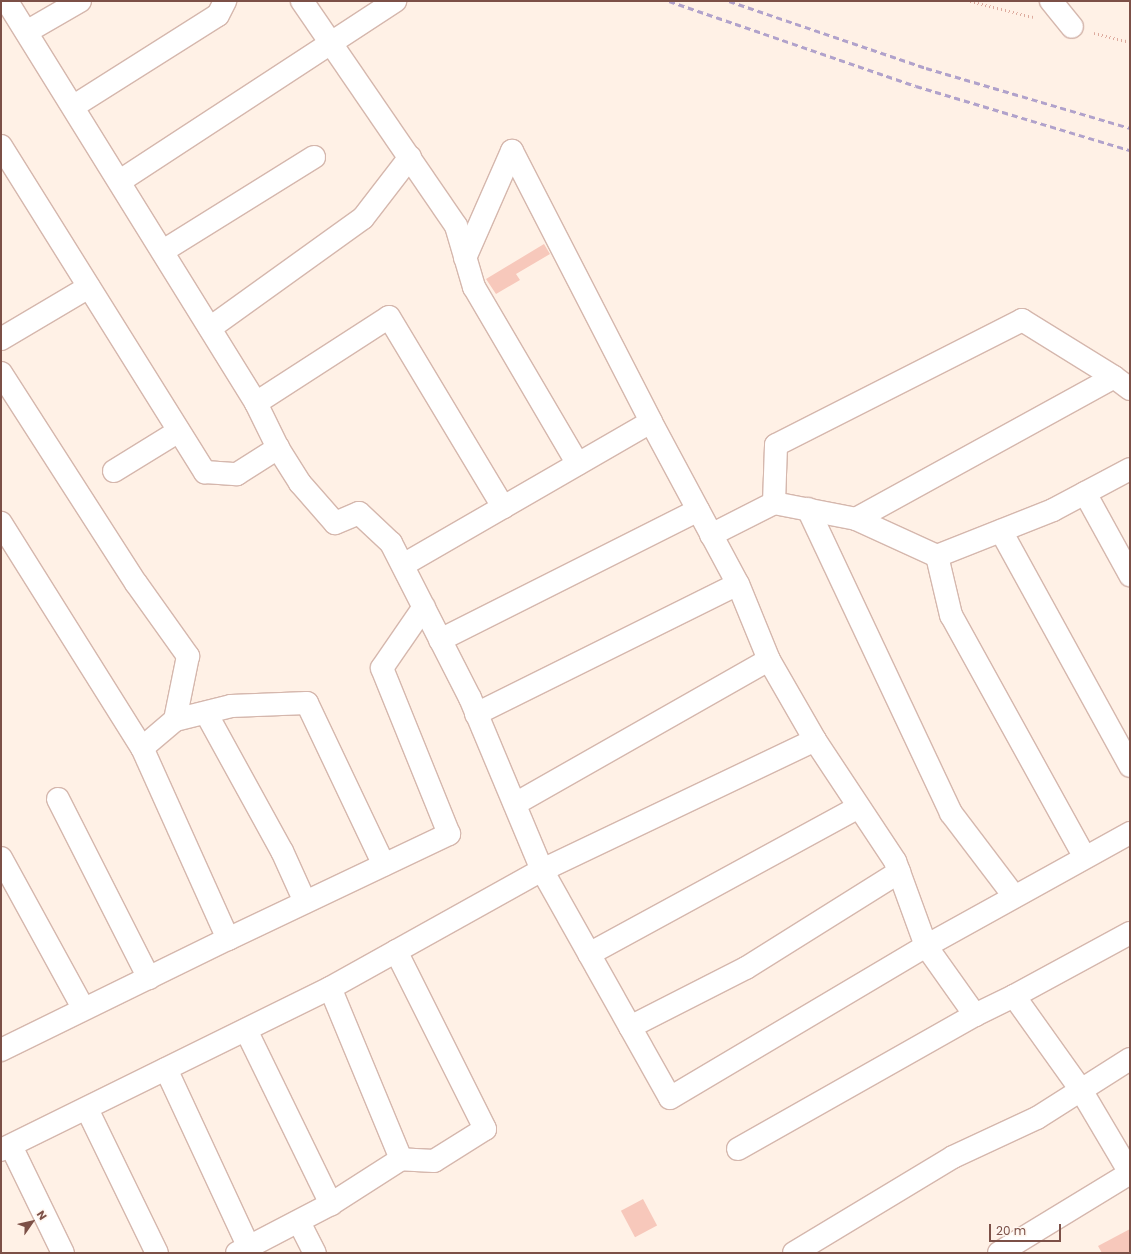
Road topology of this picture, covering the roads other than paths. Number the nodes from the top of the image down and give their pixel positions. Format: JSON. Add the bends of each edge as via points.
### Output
{"nodes":[{"id":1,"x":7,"y":1,"type":"edge"},
{"id":2,"x":80,"y":1,"type":"edge"},
{"id":3,"x":225,"y":1,"type":"edge"},
{"id":4,"x":302,"y":1,"type":"edge"},
{"id":5,"x":395,"y":1,"type":"edge"},
{"id":6,"x":1051,"y":1,"type":"edge"},
{"id":7,"x":1072,"y":27,"type":"dead end"},
{"id":8,"x":28,"y":31,"type":"junction"},
{"id":9,"x":332,"y":44,"type":"junction"},
{"id":10,"x":74,"y":106,"type":"junction"},
{"id":11,"x":1,"y":146,"type":"edge"},
{"id":12,"x":410,"y":156,"type":"junction"},
{"id":13,"x":314,"y":157,"type":"dead end"},
{"id":14,"x":120,"y":181,"type":"junction"},
{"id":15,"x":163,"y":251,"type":"junction"},
{"id":16,"x":465,"y":258,"type":"junction"},
{"id":17,"x":90,"y":287,"type":"junction"},
{"id":18,"x":210,"y":328,"type":"junction"},
{"id":19,"x":1,"y":339,"type":"edge"},
{"id":20,"x":1,"y":373,"type":"edge"},
{"id":21,"x":1122,"y":383,"type":"edge"},
{"id":22,"x":256,"y":403,"type":"junction"},
{"id":23,"x":651,"y":422,"type":"junction"},
{"id":24,"x":179,"y":431,"type":"junction"},
{"id":25,"x":278,"y":448,"type":"junction"},
{"id":26,"x":578,"y":464,"type":"junction"},
{"id":27,"x":1130,"y":469,"type":"edge"},
{"id":28,"x":114,"y":471,"type":"dead end"},
{"id":29,"x":1085,"y":493,"type":"junction"},
{"id":30,"x":774,"y":503,"type":"junction"},
{"id":31,"x":503,"y":507,"type":"junction"},
{"id":32,"x":808,"y":509,"type":"junction"},
{"id":33,"x":698,"y":510,"type":"junction"},
{"id":34,"x":856,"y":519,"type":"junction"},
{"id":35,"x":1,"y":523,"type":"edge"},
{"id":36,"x":1001,"y":531,"type":"junction"},
{"id":37,"x":711,"y":535,"type":"junction"},
{"id":38,"x":937,"y":556,"type":"junction"},
{"id":39,"x":403,"y":565,"type":"junction"},
{"id":40,"x":1130,"y":575,"type":"edge"},
{"id":41,"x":738,"y":584,"type":"junction"},
{"id":42,"x":424,"y":607,"type":"junction"},
{"id":43,"x":440,"y":640,"type":"junction"},
{"id":44,"x":769,"y":660,"type":"junction"},
{"id":45,"x":206,"y":712,"type":"junction"},
{"id":46,"x":476,"y":714,"type":"junction"},
{"id":47,"x":175,"y":720,"type":"junction"},
{"id":48,"x":815,"y":740,"type":"junction"},
{"id":49,"x":142,"y":748,"type":"junction"},
{"id":50,"x":1130,"y":766,"type":"edge"},
{"id":51,"x":58,"y":799,"type":"dead end"},
{"id":52,"x":515,"y":804,"type":"junction"},
{"id":53,"x":859,"y":807,"type":"junction"},
{"id":54,"x":1130,"y":833,"type":"edge"},
{"id":55,"x":1084,"y":856,"type":"junction"},
{"id":56,"x":1,"y":858,"type":"edge"},
{"id":57,"x":384,"y":865,"type":"junction"},
{"id":58,"x":542,"y":870,"type":"junction"},
{"id":59,"x":899,"y":872,"type":"junction"},
{"id":60,"x":1014,"y":896,"type":"junction"},
{"id":61,"x":305,"y":902,"type":"junction"},
{"id":62,"x":1130,"y":934,"type":"edge"},
{"id":63,"x":228,"y":939,"type":"junction"},
{"id":64,"x":926,"y":946,"type":"junction"},
{"id":65,"x":396,"y":952,"type":"junction"},
{"id":66,"x":590,"y":954,"type":"junction"},
{"id":67,"x":149,"y":978,"type":"junction"},
{"id":68,"x":330,"y":988,"type":"junction"},
{"id":69,"x":1014,"y":996,"type":"junction"},
{"id":70,"x":83,"y":1008,"type":"junction"},
{"id":71,"x":975,"y":1016,"type":"junction"},
{"id":72,"x":630,"y":1027,"type":"junction"},
{"id":73,"x":246,"y":1030,"type":"junction"},
{"id":74,"x":2,"y":1049,"type":"edge"},
{"id":75,"x":1130,"y":1059,"type":"edge"},
{"id":76,"x":166,"y":1069,"type":"junction"},
{"id":77,"x":1081,"y":1090,"type":"junction"},
{"id":78,"x":87,"y":1109,"type":"junction"},
{"id":79,"x":6,"y":1148,"type":"edge"},
{"id":80,"x":738,"y":1149,"type":"dead end"},
{"id":81,"x":401,"y":1159,"type":"junction"},
{"id":82,"x":1130,"y":1173,"type":"edge"},
{"id":83,"x":331,"y":1204,"type":"junction"},
{"id":84,"x":299,"y":1222,"type":"junction"},
{"id":85,"x":243,"y":1251,"type":"edge"},
{"id":86,"x":63,"y":1253,"type":"edge"},
{"id":87,"x":157,"y":1253,"type":"edge"},
{"id":88,"x":316,"y":1253,"type":"edge"},
{"id":89,"x":794,"y":1253,"type":"edge"},
{"id":90,"x":998,"y":1253,"type":"edge"}],
"edges":[{"from":1,"to":8,"type":"street"},
{"from":2,"to":8,"type":"street"},
{"from":3,"to":10,"type":"street","via":[[218,15]]},
{"from":4,"to":9,"type":"street"},
{"from":5,"to":9,"type":"street"},
{"from":6,"to":7,"type":"street"},
{"from":8,"to":10,"type":"street"},
{"from":9,"to":12,"type":"street"},
{"from":9,"to":14,"type":"street"},
{"from":10,"to":14,"type":"street"},
{"from":11,"to":17,"type":"street"},
{"from":12,"to":16,"type":"street","via":[[456,226]]},
{"from":12,"to":18,"type":"street","via":[[363,218]]},
{"from":13,"to":15,"type":"street"},
{"from":14,"to":15,"type":"street"},
{"from":15,"to":18,"type":"street"},
{"from":16,"to":23,"type":"street","via":[[512,151]]},
{"from":16,"to":26,"type":"street","via":[[474,287]]},
{"from":17,"to":19,"type":"street"},
{"from":17,"to":24,"type":"street"},
{"from":18,"to":22,"type":"street"},
{"from":20,"to":47,"type":"street","via":[[136,583],[188,656]]},
{"from":21,"to":30,"type":"street","via":[[1022,320],[776,445]]},
{"from":21,"to":34,"type":"street"},
{"from":22,"to":25,"type":"street"},
{"from":22,"to":31,"type":"street","via":[[389,318]]},
{"from":23,"to":26,"type":"street"},
{"from":23,"to":33,"type":"street"},
{"from":24,"to":25,"type":"street","via":[[205,472],[237,474]]},
{"from":24,"to":28,"type":"street"},
{"from":25,"to":39,"type":"street","via":[[300,483],[335,523],[359,513],[391,543]]},
{"from":26,"to":31,"type":"street"},
{"from":27,"to":29,"type":"street"},
{"from":29,"to":36,"type":"street"},
{"from":29,"to":40,"type":"street"},
{"from":30,"to":32,"type":"street"},
{"from":30,"to":37,"type":"street"},
{"from":31,"to":39,"type":"street"},
{"from":32,"to":34,"type":"street"},
{"from":32,"to":60,"type":"street","via":[[951,813]]},
{"from":33,"to":37,"type":"street"},
{"from":33,"to":43,"type":"street"},
{"from":34,"to":38,"type":"street"},
{"from":35,"to":49,"type":"street"},
{"from":36,"to":38,"type":"street"},
{"from":36,"to":50,"type":"street"},
{"from":37,"to":41,"type":"street"},
{"from":38,"to":55,"type":"street","via":[[951,616]]},
{"from":39,"to":42,"type":"street"},
{"from":41,"to":44,"type":"street"},
{"from":41,"to":46,"type":"street"},
{"from":42,"to":43,"type":"street"},
{"from":42,"to":57,"type":"street","via":[[382,668],[449,834]]},
{"from":43,"to":46,"type":"street"},
{"from":44,"to":48,"type":"street"},
{"from":44,"to":52,"type":"street"},
{"from":45,"to":47,"type":"street"},
{"from":45,"to":57,"type":"street","via":[[231,706],[306,703]]},
{"from":45,"to":61,"type":"street","via":[[282,851]]},
{"from":46,"to":52,"type":"street"},
{"from":47,"to":49,"type":"street"},
{"from":48,"to":53,"type":"street"},
{"from":48,"to":58,"type":"street"},
{"from":49,"to":63,"type":"street"},
{"from":51,"to":67,"type":"street"},
{"from":52,"to":58,"type":"street"},
{"from":53,"to":59,"type":"street"},
{"from":53,"to":66,"type":"street"},
{"from":54,"to":55,"type":"street"},
{"from":55,"to":60,"type":"street"},
{"from":56,"to":70,"type":"street"},
{"from":57,"to":61,"type":"street"},
{"from":58,"to":65,"type":"street"},
{"from":58,"to":66,"type":"street"},
{"from":59,"to":64,"type":"street"},
{"from":59,"to":72,"type":"street","via":[[746,968]]},
{"from":60,"to":64,"type":"street"},
{"from":61,"to":63,"type":"street"},
{"from":62,"to":69,"type":"street"},
{"from":63,"to":67,"type":"street"},
{"from":64,"to":71,"type":"street"},
{"from":64,"to":72,"type":"street","via":[[670,1098]]},
{"from":65,"to":68,"type":"street"},
{"from":65,"to":81,"type":"street","via":[[485,1129],[434,1161]]},
{"from":66,"to":72,"type":"street"},
{"from":67,"to":70,"type":"street"},
{"from":68,"to":73,"type":"street"},
{"from":68,"to":81,"type":"street"},
{"from":69,"to":71,"type":"street"},
{"from":69,"to":77,"type":"street"},
{"from":70,"to":74,"type":"street"},
{"from":71,"to":80,"type":"street"},
{"from":73,"to":76,"type":"street"},
{"from":73,"to":83,"type":"street"},
{"from":75,"to":77,"type":"street"},
{"from":76,"to":78,"type":"street"},
{"from":76,"to":85,"type":"street"},
{"from":77,"to":82,"type":"street"},
{"from":77,"to":89,"type":"street","via":[[1037,1118],[953,1157]]},
{"from":78,"to":79,"type":"street"},
{"from":78,"to":87,"type":"street"},
{"from":79,"to":86,"type":"street"},
{"from":81,"to":83,"type":"street"},
{"from":82,"to":90,"type":"street"},
{"from":83,"to":84,"type":"street"},
{"from":84,"to":85,"type":"street"},
{"from":84,"to":88,"type":"street"}]}
